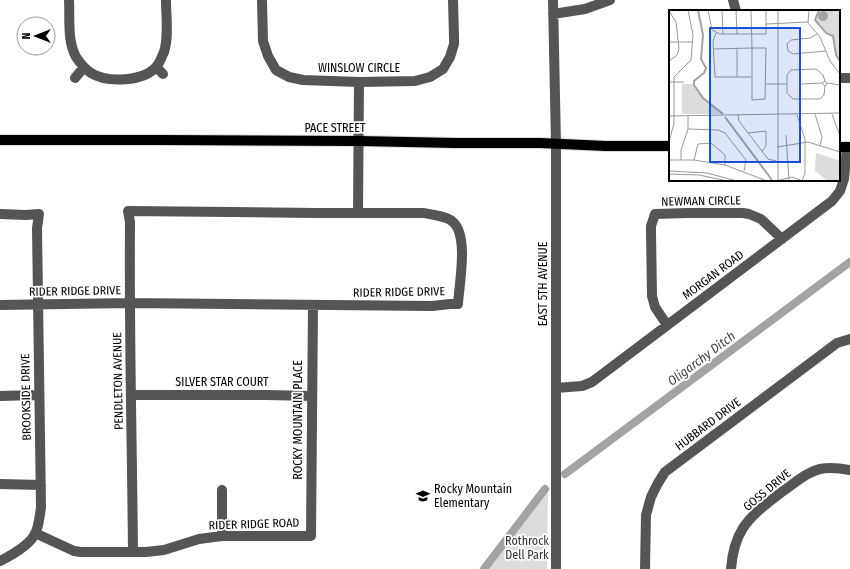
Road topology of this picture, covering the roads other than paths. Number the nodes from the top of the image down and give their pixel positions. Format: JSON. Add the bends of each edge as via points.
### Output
{"nodes":[{"id":1,"x":69,"y":0,"type":"edge"},
{"id":2,"x":166,"y":0,"type":"edge"},
{"id":3,"x":262,"y":0,"type":"edge"},
{"id":4,"x":453,"y":0,"type":"edge"},
{"id":5,"x":552,"y":0,"type":"edge"},
{"id":6,"x":610,"y":0,"type":"edge"},
{"id":7,"x":733,"y":0,"type":"edge"},
{"id":8,"x":736,"y":10,"type":"edge"},
{"id":9,"x":553,"y":14,"type":"junction"},
{"id":10,"x":84,"y":67,"type":"junction"},
{"id":11,"x":75,"y":78,"type":"dead end"},
{"id":12,"x":359,"y":82,"type":"junction"},
{"id":13,"x":0,"y":140,"type":"edge"},
{"id":14,"x":358,"y":141,"type":"junction"},
{"id":15,"x":556,"y":144,"type":"junction"},
{"id":16,"x":669,"y":146,"type":"edge"},
{"id":17,"x":845,"y":147,"type":"edge"},
{"id":18,"x":128,"y":211,"type":"joint"},
{"id":19,"x":358,"y":213,"type":"junction"},
{"id":20,"x":0,"y":214,"type":"edge"},
{"id":21,"x":782,"y":239,"type":"junction"},
{"id":22,"x":38,"y":304,"type":"junction"},
{"id":23,"x":130,"y":304,"type":"junction"},
{"id":24,"x":0,"y":305,"type":"edge"},
{"id":25,"x":313,"y":306,"type":"junction"},
{"id":26,"x":668,"y":325,"type":"junction"},
{"id":27,"x":850,"y":340,"type":"edge"},
{"id":28,"x":556,"y":388,"type":"junction"},
{"id":29,"x":39,"y":395,"type":"junction"},
{"id":30,"x":132,"y":395,"type":"junction"},
{"id":31,"x":0,"y":396,"type":"edge"},
{"id":32,"x":312,"y":396,"type":"junction"},
{"id":33,"x":850,"y":470,"type":"edge"},
{"id":34,"x":0,"y":484,"type":"edge"},
{"id":35,"x":41,"y":485,"type":"junction"},
{"id":36,"x":222,"y":490,"type":"dead end"},
{"id":37,"x":35,"y":533,"type":"junction"},
{"id":38,"x":222,"y":536,"type":"junction"},
{"id":39,"x":311,"y":536,"type":"joint"},
{"id":40,"x":133,"y":552,"type":"junction"},
{"id":41,"x":0,"y":561,"type":"edge"},
{"id":42,"x":556,"y":569,"type":"edge"},
{"id":43,"x":645,"y":569,"type":"edge"},
{"id":44,"x":731,"y":569,"type":"edge"}],
"edges":[{"from":1,"to":10,"type":"street","via":[[71,45]]},
{"from":2,"to":10,"type":"street","via":[[167,41],[160,71],[121,79],[104,78]]},
{"from":3,"to":12,"type":"street","name":"WINSLOW CIRCLE","via":[[263,42],[276,70],[303,80]]},
{"from":4,"to":12,"type":"street","name":"WINSLOW CIRCLE","via":[[454,44],[443,69],[415,81]]},
{"from":5,"to":9,"type":"street","name":"EAST 5TH AVENUE"},
{"from":6,"to":9,"type":"street","via":[[585,9]]},
{"from":7,"to":8,"type":"street"},
{"from":9,"to":15,"type":"street","name":"EAST 5TH AVENUE"},
{"from":10,"to":11,"type":"street"},
{"from":12,"to":14,"type":"street"},
{"from":13,"to":14,"type":"main road","name":"PACE STREET"},
{"from":14,"to":15,"type":"main road","name":"PACE STREET"},
{"from":14,"to":19,"type":"street"},
{"from":15,"to":16,"type":"main road","name":"PACE STREET"},
{"from":15,"to":28,"type":"street","name":"EAST 5TH AVENUE"},
{"from":17,"to":21,"type":"street","name":"MORGAN ROAD","via":[[844,180],[840,191],[832,201]]},
{"from":18,"to":19,"type":"street","name":"RIDER RIDGE DRIVE"},
{"from":18,"to":23,"type":"street","name":"PENDLETON AVENUE"},
{"from":19,"to":25,"type":"street","name":"RIDER RIDGE DRIVE","via":[[424,214],[454,222],[462,243],[458,304]]},
{"from":20,"to":22,"type":"street","name":"BROOKSIDE DRIVE","via":[[39,214]]},
{"from":21,"to":26,"type":"street","name":"MORGAN ROAD"},
{"from":21,"to":26,"type":"street","name":"NEWMAN CIRCLE","via":[[761,219],[749,214],[655,214],[651,226],[652,296],[655,307]]},
{"from":22,"to":23,"type":"street","name":"RIDER RIDGE DRIVE"},
{"from":22,"to":24,"type":"street","name":"RIDER RIDGE DRIVE"},
{"from":22,"to":29,"type":"street","name":"BROOKSIDE DRIVE"},
{"from":23,"to":25,"type":"street","name":"RIDER RIDGE DRIVE"},
{"from":23,"to":30,"type":"street","name":"PENDLETON AVENUE"},
{"from":25,"to":32,"type":"street","name":"ROCKY MOUNTAIN PLACE"},
{"from":26,"to":28,"type":"street","name":"MORGAN ROAD","via":[[592,382],[582,386]]},
{"from":27,"to":43,"type":"street","name":"HUBBARD DRIVE","via":[[837,343],[665,472],[651,497],[646,515]]},
{"from":28,"to":42,"type":"street","name":"EAST 5TH AVENUE"},
{"from":29,"to":31,"type":"street"},
{"from":29,"to":35,"type":"street","name":"BROOKSIDE DRIVE"},
{"from":30,"to":32,"type":"street","name":"SILVER STAR COURT"},
{"from":30,"to":40,"type":"street","name":"PENDLETON AVENUE"},
{"from":32,"to":39,"type":"street","name":"ROCKY MOUNTAIN PLACE"},
{"from":33,"to":44,"type":"street","name":"GOSS DRIVE","via":[[833,467],[806,474],[762,508],[743,528],[733,554]]},
{"from":34,"to":35,"type":"street"},
{"from":35,"to":37,"type":"street","name":"BROOKSIDE DRIVE","via":[[40,516]]},
{"from":36,"to":38,"type":"street"},
{"from":37,"to":40,"type":"street","name":"RIDER RIDGE ROAD","via":[[74,551]]},
{"from":37,"to":41,"type":"street","name":"BROOKSIDE DRIVE","via":[[25,546]]},
{"from":38,"to":39,"type":"street","name":"RIDER RIDGE ROAD"},
{"from":38,"to":40,"type":"street","name":"RIDER RIDGE ROAD","via":[[164,550]]}]}
